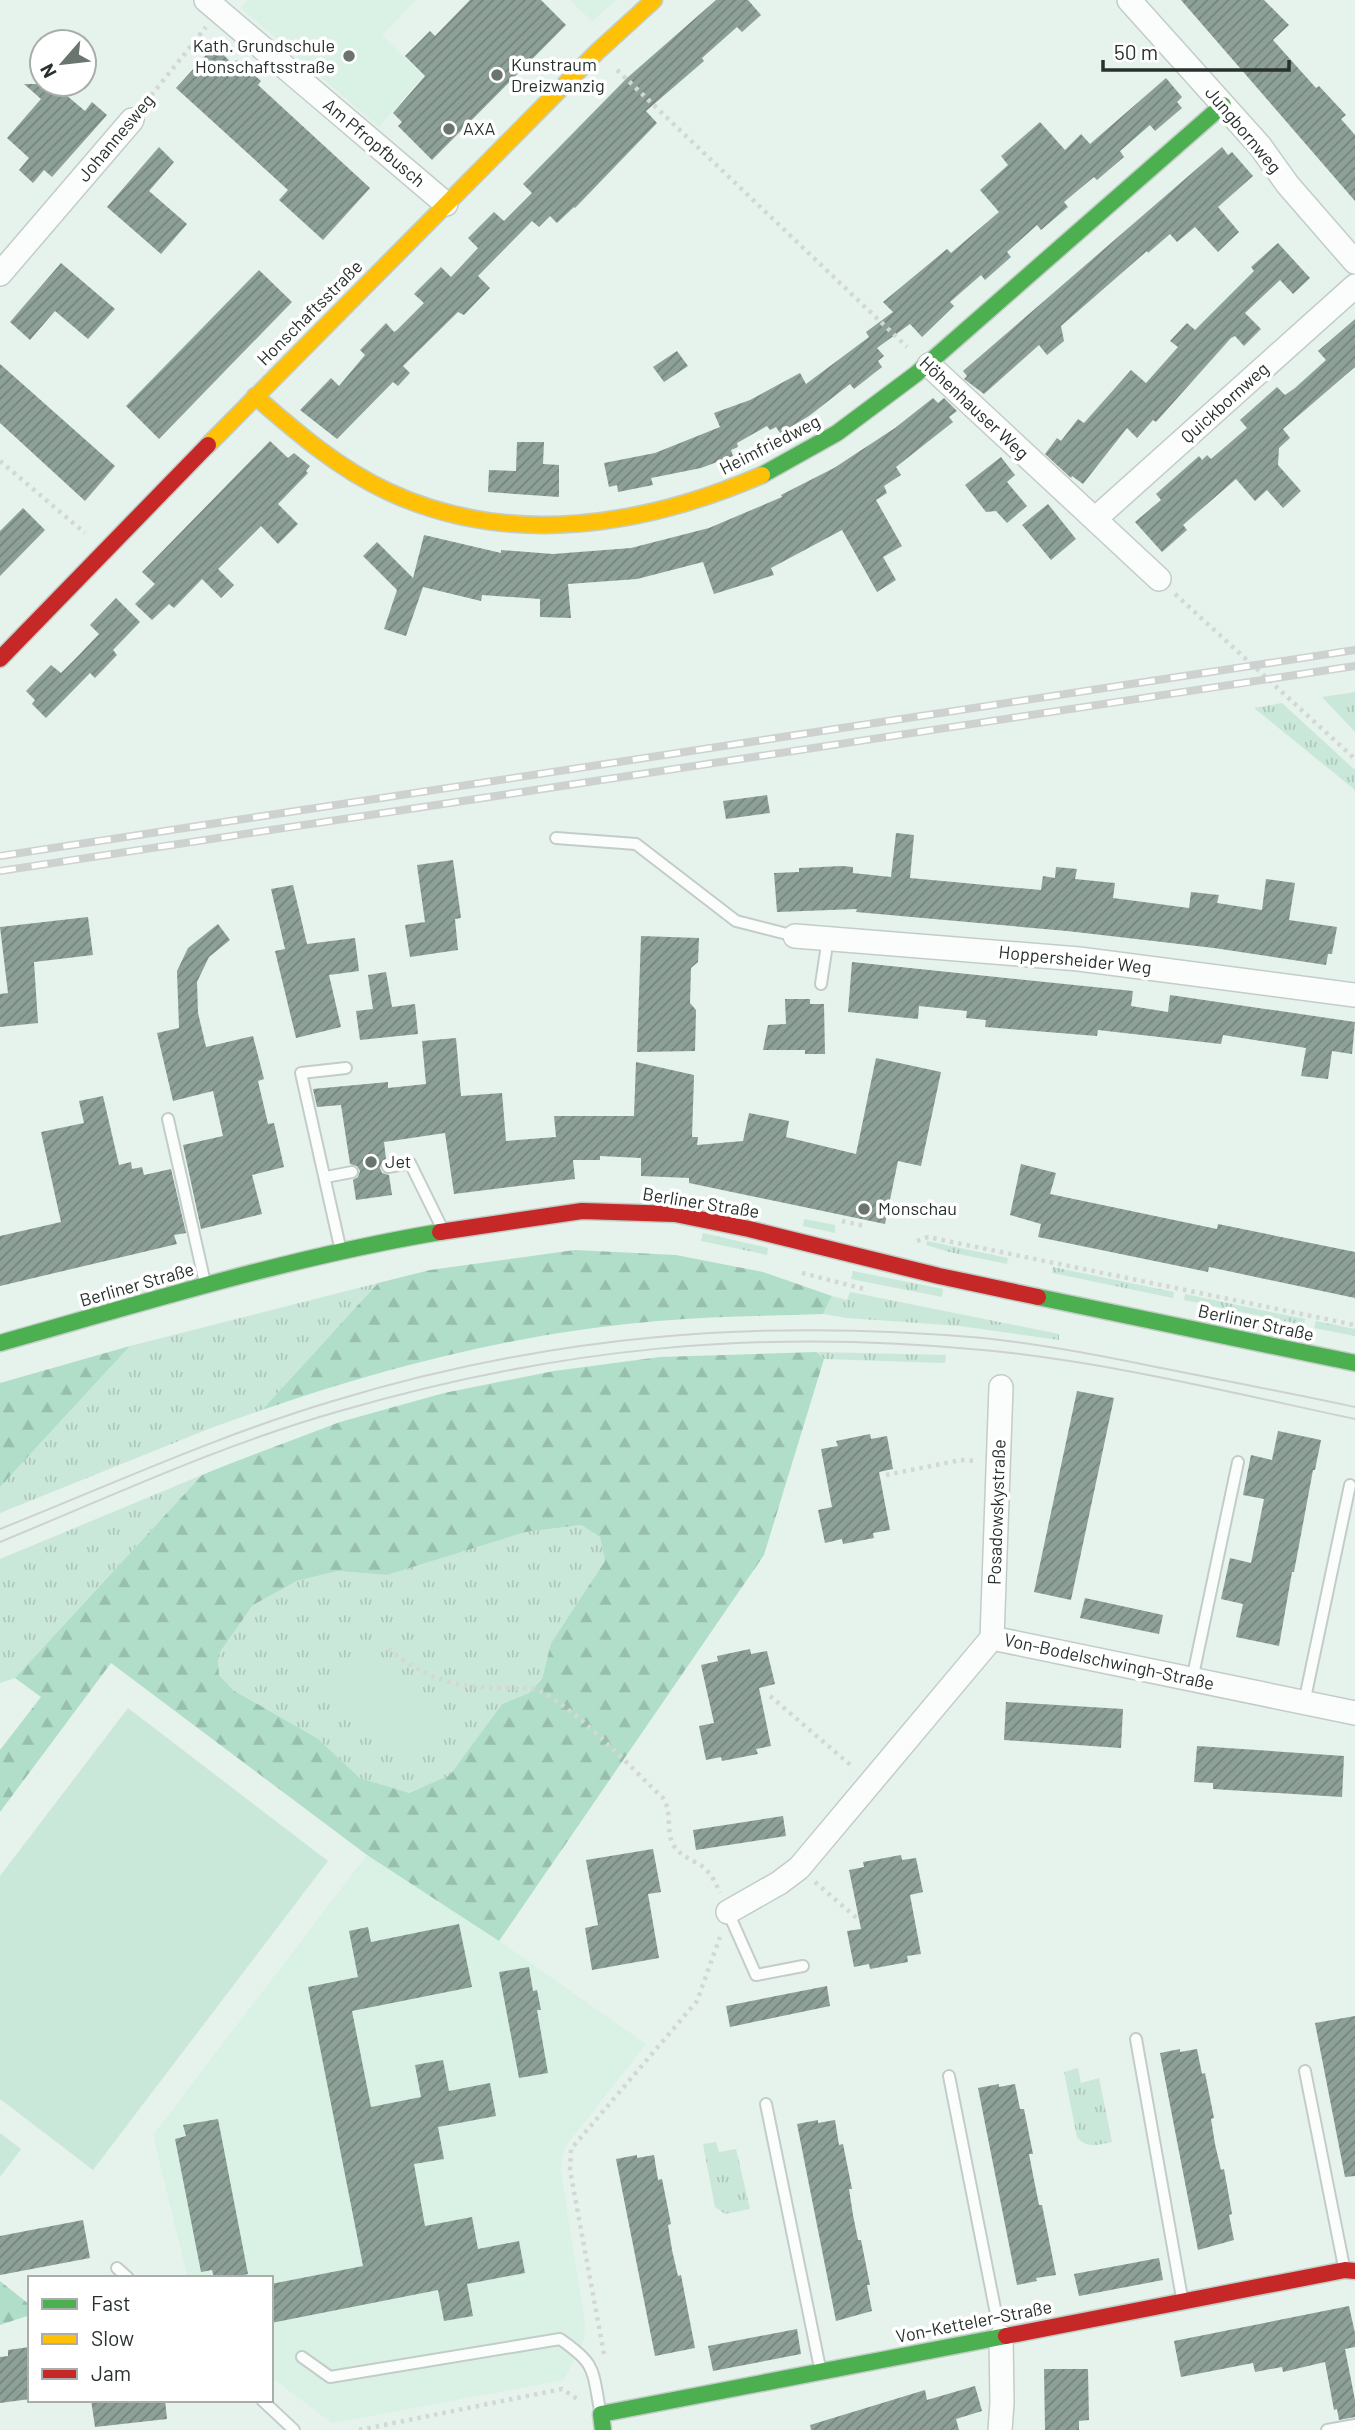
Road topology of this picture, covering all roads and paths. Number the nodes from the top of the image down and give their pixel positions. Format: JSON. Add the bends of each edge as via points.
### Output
{"nodes":[{"id":1,"x":654,"y":0,"type":"edge"},
{"id":2,"x":1129,"y":0,"type":"edge"},
{"id":3,"x":218,"y":4,"type":"edge"},
{"id":4,"x":597,"y":52,"type":"junction"},
{"id":5,"x":1223,"y":105,"type":"junction"},
{"id":6,"x":132,"y":120,"type":"joint"},
{"id":7,"x":446,"y":204,"type":"junction"},
{"id":8,"x":1355,"y":262,"type":"edge"},
{"id":9,"x":0,"y":274,"type":"edge"},
{"id":10,"x":1355,"y":286,"type":"edge"},
{"id":11,"x":929,"y":365,"type":"junction"},
{"id":12,"x":255,"y":396,"type":"junction"},
{"id":13,"x":0,"y":462,"type":"edge"},
{"id":14,"x":1094,"y":519,"type":"junction"},
{"id":15,"x":106,"y":551,"type":"junction"},
{"id":16,"x":1159,"y":579,"type":"joint"},
{"id":17,"x":0,"y":659,"type":"edge"},
{"id":18,"x":1355,"y":759,"type":"edge"},
{"id":19,"x":556,"y":838,"type":"dead end"},
{"id":20,"x":795,"y":936,"type":"joint"},
{"id":21,"x":828,"y":938,"type":"junction"},
{"id":22,"x":821,"y":984,"type":"dead end"},
{"id":23,"x":1355,"y":995,"type":"edge"},
{"id":24,"x":346,"y":1068,"type":"dead end"},
{"id":25,"x":167,"y":1119,"type":"dead end"},
{"id":26,"x":388,"y":1167,"type":"dead end"},
{"id":27,"x":352,"y":1172,"type":"dead end"},
{"id":28,"x":326,"y":1177,"type":"junction"},
{"id":29,"x":443,"y":1230,"type":"junction"},
{"id":30,"x":916,"y":1241,"type":"dead end"},
{"id":31,"x":340,"y":1250,"type":"junction"},
{"id":32,"x":799,"y":1272,"type":"dead end"},
{"id":33,"x":837,"y":1283,"type":"dead end"},
{"id":34,"x":205,"y":1286,"type":"junction"},
{"id":35,"x":1355,"y":1325,"type":"edge"},
{"id":36,"x":0,"y":1343,"type":"edge"},
{"id":37,"x":1355,"y":1363,"type":"edge"},
{"id":38,"x":1001,"y":1387,"type":"dead end"},
{"id":39,"x":999,"y":1461,"type":"junction"},
{"id":40,"x":1238,"y":1462,"type":"dead end"},
{"id":41,"x":886,"y":1475,"type":"dead end"},
{"id":42,"x":1350,"y":1485,"type":"dead end"},
{"id":43,"x":992,"y":1638,"type":"junction"},
{"id":44,"x":388,"y":1649,"type":"dead end"},
{"id":45,"x":1192,"y":1680,"type":"junction"},
{"id":46,"x":769,"y":1696,"type":"dead end"},
{"id":47,"x":1304,"y":1703,"type":"junction"},
{"id":48,"x":1355,"y":1713,"type":"edge"},
{"id":49,"x":871,"y":1782,"type":"junction"},
{"id":50,"x":799,"y":1868,"type":"junction"},
{"id":51,"x":729,"y":1912,"type":"junction"},
{"id":52,"x":859,"y":1920,"type":"dead end"},
{"id":53,"x":803,"y":1966,"type":"dead end"},
{"id":54,"x":1136,"y":2039,"type":"dead end"},
{"id":55,"x":1305,"y":2071,"type":"dead end"},
{"id":56,"x":949,"y":2076,"type":"dead end"},
{"id":57,"x":766,"y":2104,"type":"dead end"},
{"id":58,"x":117,"y":2268,"type":"dead end"},
{"id":59,"x":1350,"y":2271,"type":"edge"},
{"id":60,"x":126,"y":2276,"type":"edge"},
{"id":61,"x":1183,"y":2302,"type":"junction"},
{"id":62,"x":1001,"y":2337,"type":"junction"},
{"id":63,"x":302,"y":2357,"type":"dead end"},
{"id":64,"x":603,"y":2364,"type":"dead end"},
{"id":65,"x":820,"y":2371,"type":"junction"},
{"id":66,"x":264,"y":2402,"type":"edge"},
{"id":67,"x":602,"y":2422,"type":"edge"},
{"id":68,"x":1355,"y":2425,"type":"edge"},
{"id":69,"x":294,"y":2430,"type":"edge"},
{"id":70,"x":359,"y":2430,"type":"edge"},
{"id":71,"x":1000,"y":2430,"type":"edge"},
{"id":72,"x":1327,"y":2430,"type":"edge"}],
"edges":[{"from":1,"to":4,"type":"street","name":"Honschaftsstraße"},
{"from":2,"to":5,"type":"street","name":"Jungbornweg"},
{"from":3,"to":6,"type":"path","name":"Johannesweg"},
{"from":3,"to":7,"type":"street","name":"Am Pfropfbusch"},
{"from":4,"to":7,"type":"street","name":"Honschaftsstraße"},
{"from":4,"to":11,"type":"path","name":"Höhenhauser Weg"},
{"from":5,"to":8,"type":"street","name":"Jungbornweg"},
{"from":5,"to":11,"type":"street","name":"Heimfriedweg"},
{"from":6,"to":9,"type":"street","name":"Johannesweg"},
{"from":7,"to":12,"type":"street","name":"Honschaftsstraße"},
{"from":10,"to":14,"type":"street","name":"Quickbornweg"},
{"from":11,"to":12,"type":"street","name":"Heimfriedweg","via":[[807,452],[749,480],[679,507],[620,521],[556,527],[493,522],[438,511],[387,491],[339,465]]},
{"from":11,"to":14,"type":"street","name":"Höhenhauser Weg"},
{"from":12,"to":15,"type":"street","name":"Honschaftsstraße"},
{"from":13,"to":15,"type":"path"},
{"from":14,"to":16,"type":"street","name":"Höhenhauser Weg"},
{"from":15,"to":17,"type":"street","name":"Honschaftsstraße"},
{"from":16,"to":18,"type":"path"},
{"from":19,"to":20,"type":"lane","via":[[636,844],[736,921]]},
{"from":20,"to":21,"type":"street","name":"Hoppersheider Weg"},
{"from":21,"to":22,"type":"lane"},
{"from":21,"to":23,"type":"street","name":"Hoppersheider Weg","via":[[1079,959]]},
{"from":24,"to":28,"type":"lane","via":[[301,1073]]},
{"from":25,"to":34,"type":"lane"},
{"from":26,"to":29,"type":"lane","via":[[410,1163]]},
{"from":27,"to":28,"type":"lane"},
{"from":28,"to":31,"type":"lane"},
{"from":29,"to":31,"type":"street","name":"Berliner Straße"},
{"from":29,"to":37,"type":"street","name":"Berliner Straße","via":[[582,1211],[675,1214],[939,1276]]},
{"from":30,"to":35,"type":"path","via":[[928,1237]]},
{"from":31,"to":34,"type":"street","name":"Berliner Straße"},
{"from":32,"to":33,"type":"path"},
{"from":34,"to":36,"type":"street","name":"Berliner Straße"},
{"from":38,"to":39,"type":"street","name":"Posadowskystraße"},
{"from":39,"to":41,"type":"path","via":[[961,1460]]},
{"from":39,"to":43,"type":"street","name":"Posadowskystraße"},
{"from":40,"to":45,"type":"lane"},
{"from":42,"to":47,"type":"lane"},
{"from":43,"to":45,"type":"street","name":"Von-Bodelschwingh-Straße"},
{"from":43,"to":49,"type":"street","name":"Von-Bodelschwingh-Straße"},
{"from":44,"to":51,"type":"path","via":[[436,1679],[471,1688],[531,1688],[565,1706],[663,1798],[673,1845],[713,1877]]},
{"from":45,"to":47,"type":"street","name":"Von-Bodelschwingh-Straße"},
{"from":46,"to":49,"type":"path"},
{"from":47,"to":48,"type":"street","name":"Von-Bodelschwingh-Straße"},
{"from":49,"to":50,"type":"street","name":"Von-Bodelschwingh-Straße"},
{"from":50,"to":51,"type":"street","name":"Von-Bodelschwingh-Straße"},
{"from":50,"to":52,"type":"path"},
{"from":51,"to":53,"type":"lane","via":[[756,1975]]},
{"from":51,"to":64,"type":"path","via":[[697,2001],[571,2149],[570,2170]]},
{"from":54,"to":61,"type":"lane"},
{"from":55,"to":59,"type":"lane"},
{"from":56,"to":62,"type":"lane"},
{"from":57,"to":65,"type":"lane"},
{"from":58,"to":60,"type":"lane"},
{"from":59,"to":61,"type":"street","name":"Von-Ketteler-Straße"},
{"from":61,"to":62,"type":"street","name":"Von-Ketteler-Straße"},
{"from":62,"to":65,"type":"street","name":"Von-Ketteler-Straße"},
{"from":62,"to":71,"type":"street"},
{"from":63,"to":67,"type":"lane","via":[[330,2377],[560,2339],[592,2366]]},
{"from":65,"to":67,"type":"street","name":"Von-Ketteler-Straße"},
{"from":66,"to":69,"type":"lane"},
{"from":67,"to":70,"type":"path","via":[[562,2389]]},
{"from":68,"to":72,"type":"lane"}]}
